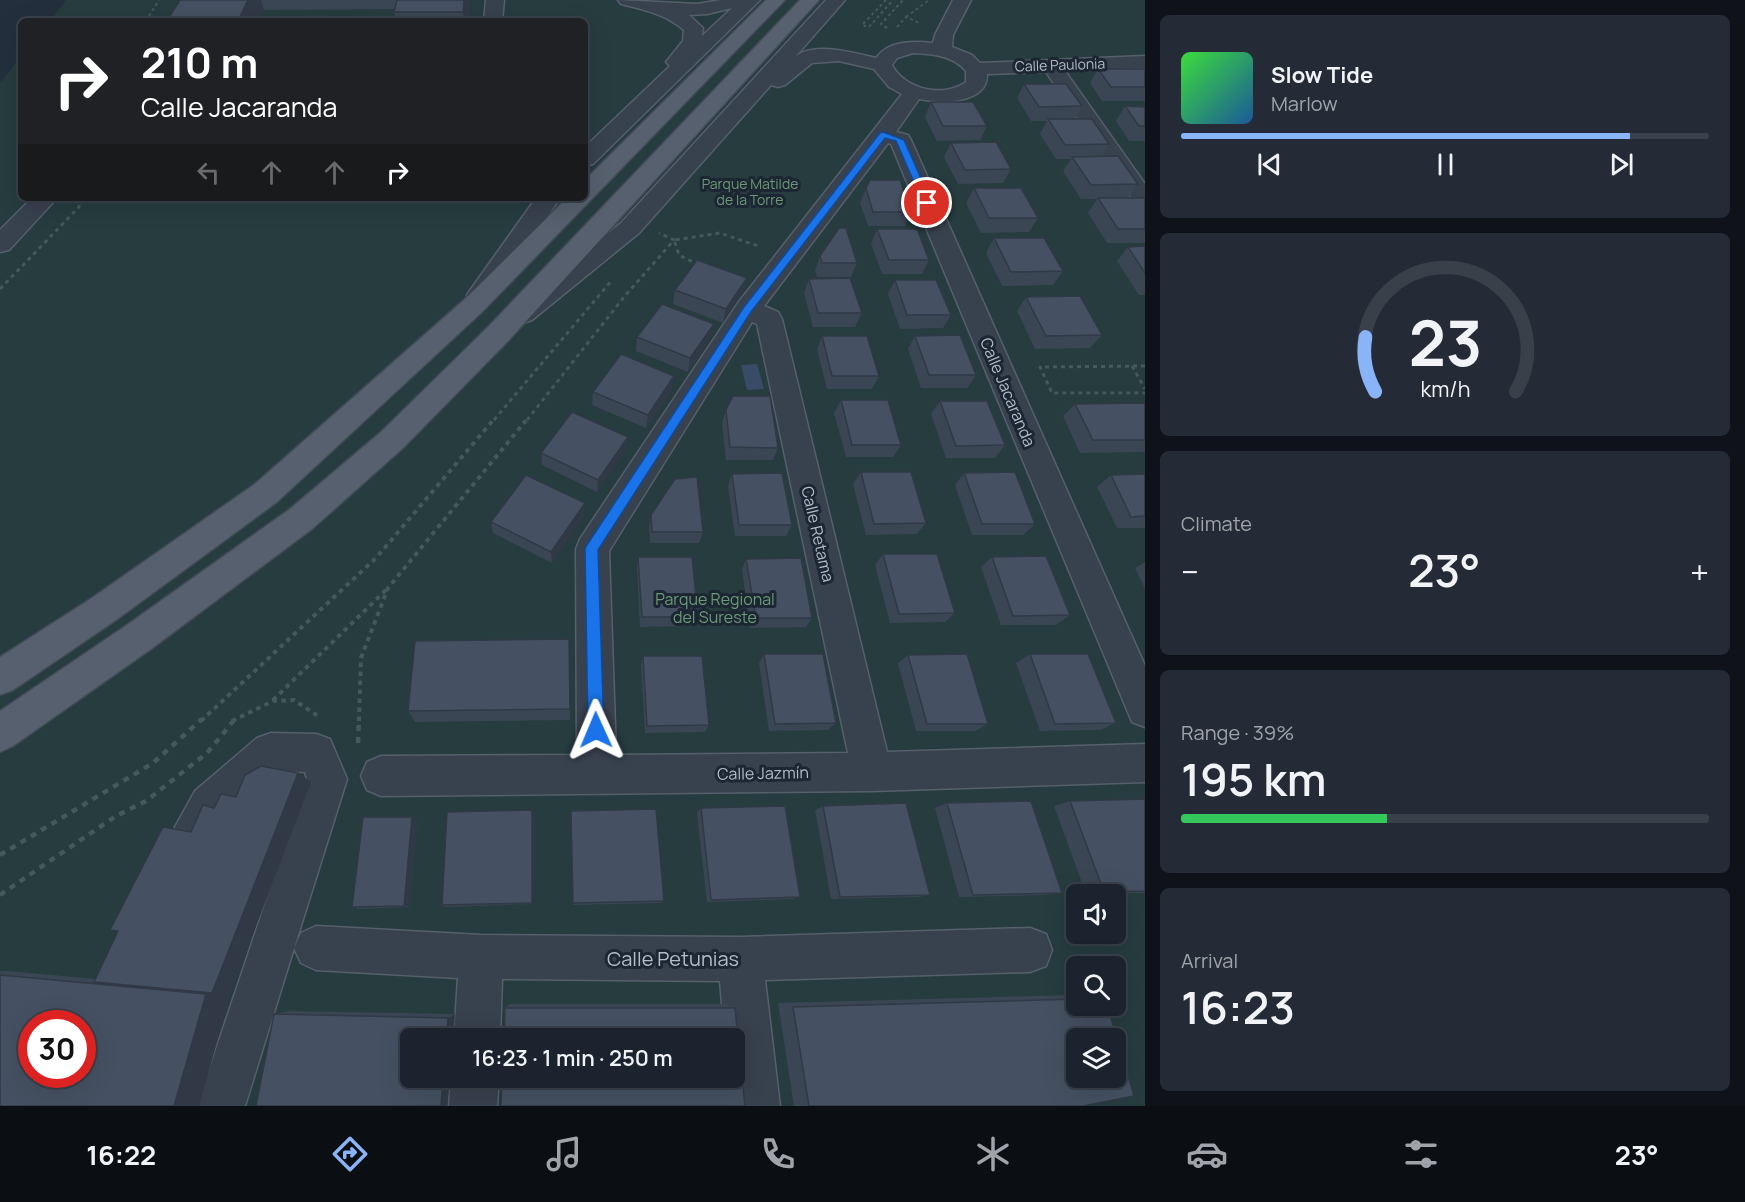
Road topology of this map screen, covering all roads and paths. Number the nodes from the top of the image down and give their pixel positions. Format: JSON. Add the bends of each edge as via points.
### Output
{"nodes":[{"id":1,"x":159,"y":0,"type":"edge"},
{"id":2,"x":495,"y":0,"type":"edge"},
{"id":3,"x":627,"y":0,"type":"edge"},
{"id":4,"x":736,"y":0,"type":"edge"},
{"id":5,"x":751,"y":0,"type":"edge"},
{"id":6,"x":776,"y":0,"type":"edge"},
{"id":7,"x":810,"y":0,"type":"edge"},
{"id":8,"x":836,"y":0,"type":"edge"},
{"id":9,"x":842,"y":0,"type":"edge"},
{"id":10,"x":886,"y":0,"type":"edge"},
{"id":11,"x":893,"y":0,"type":"edge"},
{"id":12,"x":903,"y":0,"type":"edge"},
{"id":13,"x":929,"y":0,"type":"edge"},
{"id":14,"x":962,"y":0,"type":"edge"},
{"id":15,"x":655,"y":6,"type":"junction"},
{"id":16,"x":906,"y":17,"type":"junction"},
{"id":17,"x":148,"y":18,"type":"edge"},
{"id":18,"x":493,"y":18,"type":"edge"},
{"id":19,"x":943,"y":43,"type":"junction"},
{"id":20,"x":886,"y":59,"type":"junction"},
{"id":21,"x":1145,"y":62,"type":"edge"},
{"id":22,"x":1052,"y":65,"type":"junction"},
{"id":23,"x":975,"y":69,"type":"junction"},
{"id":24,"x":914,"y":92,"type":"junction"},
{"id":25,"x":647,"y":100,"type":"junction"},
{"id":26,"x":716,"y":131,"type":"junction"},
{"id":27,"x":883,"y":135,"type":"junction"},
{"id":28,"x":588,"y":156,"type":"edge"},
{"id":29,"x":588,"y":190,"type":"edge"},
{"id":30,"x":42,"y":201,"type":"edge"},
{"id":31,"x":73,"y":201,"type":"dead end"},
{"id":32,"x":546,"y":201,"type":"edge"},
{"id":33,"x":577,"y":201,"type":"edge"},
{"id":34,"x":1145,"y":201,"type":"edge"},
{"id":35,"x":674,"y":240,"type":"junction"},
{"id":36,"x":650,"y":241,"type":"dead end"},
{"id":37,"x":0,"y":244,"type":"edge"},
{"id":38,"x":766,"y":248,"type":"dead end"},
{"id":39,"x":706,"y":267,"type":"edge"},
{"id":40,"x":618,"y":274,"type":"dead end"},
{"id":41,"x":0,"y":290,"type":"edge"},
{"id":42,"x":472,"y":306,"type":"junction"},
{"id":43,"x":747,"y":309,"type":"junction"},
{"id":44,"x":498,"y":334,"type":"junction"},
{"id":45,"x":1132,"y":366,"type":"junction"},
{"id":46,"x":1145,"y":366,"type":"edge"},
{"id":47,"x":1145,"y":391,"type":"edge"},
{"id":48,"x":388,"y":588,"type":"junction"},
{"id":49,"x":0,"y":678,"type":"edge"},
{"id":50,"x":273,"y":701,"type":"junction"},
{"id":51,"x":1145,"y":709,"type":"edge"},
{"id":52,"x":323,"y":719,"type":"dead end"},
{"id":53,"x":0,"y":733,"type":"edge"},
{"id":54,"x":350,"y":737,"type":"dead end"},
{"id":55,"x":1145,"y":763,"type":"edge"},
{"id":56,"x":872,"y":772,"type":"junction"},
{"id":57,"x":597,"y":775,"type":"junction"},
{"id":58,"x":381,"y":776,"type":"dead end"},
{"id":59,"x":195,"y":827,"type":"edge"},
{"id":60,"x":0,"y":855,"type":"edge"},
{"id":61,"x":0,"y":896,"type":"edge"},
{"id":62,"x":316,"y":948,"type":"dead end"},
{"id":63,"x":1030,"y":950,"type":"dead end"},
{"id":64,"x":481,"y":957,"type":"junction"},
{"id":65,"x":740,"y":959,"type":"junction"},
{"id":66,"x":477,"y":1028,"type":"edge"},
{"id":67,"x":474,"y":1088,"type":"edge"},
{"id":68,"x":221,"y":1106,"type":"edge"},
{"id":69,"x":473,"y":1106,"type":"edge"},
{"id":70,"x":756,"y":1106,"type":"edge"}],
"edges":[{"from":1,"to":17,"type":"path"},
{"from":2,"to":18,"type":"street"},
{"from":3,"to":15,"type":"street"},
{"from":4,"to":15,"type":"street","via":[[709,9]]},
{"from":5,"to":25,"type":"street"},
{"from":6,"to":29,"type":"main road"},
{"from":7,"to":44,"type":"main road"},
{"from":8,"to":26,"type":"street"},
{"from":9,"to":20,"type":"street","via":[[833,15],[839,33]]},
{"from":10,"to":11,"type":"path","via":[[862,25],[869,27]]},
{"from":12,"to":16,"type":"path","via":[[881,24],[891,29]]},
{"from":13,"to":16,"type":"path"},
{"from":14,"to":19,"type":"street"},
{"from":15,"to":25,"type":"street","via":[[678,15],[694,28],[693,42]]},
{"from":16,"to":19,"type":"path"},
{"from":19,"to":20,"type":"street","via":[[913,47]]},
{"from":19,"to":23,"type":"street"},
{"from":20,"to":24,"type":"street","via":[[884,72],[890,80]]},
{"from":20,"to":26,"type":"street","via":[[807,57]]},
{"from":21,"to":22,"type":"street","name":"Calle Paulonia"},
{"from":22,"to":23,"type":"street","name":"Calle Paulonia"},
{"from":22,"to":34,"type":"street"},
{"from":23,"to":24,"type":"street","via":[[976,83],[969,90],[944,96]]},
{"from":24,"to":27,"type":"street"},
{"from":25,"to":28,"type":"street"},
{"from":26,"to":44,"type":"street","via":[[630,228]]},
{"from":27,"to":43,"type":"street"},
{"from":27,"to":51,"type":"street","name":"Calle Jacaranda","via":[[900,140]]},
{"from":30,"to":37,"type":"street"},
{"from":31,"to":41,"type":"path","via":[[80,202],[79,207]]},
{"from":32,"to":42,"type":"street"},
{"from":33,"to":42,"type":"main road"},
{"from":35,"to":36,"type":"path","via":[[658,232]]},
{"from":35,"to":38,"type":"path","via":[[720,233]]},
{"from":35,"to":39,"type":"path","via":[[679,255]]},
{"from":35,"to":48,"type":"path"},
{"from":40,"to":60,"type":"path","via":[[434,492],[350,583],[153,763]]},
{"from":42,"to":49,"type":"main road","via":[[266,493]]},
{"from":43,"to":56,"type":"street","name":"Calle Retama","via":[[769,319]]},
{"from":43,"to":57,"type":"street","via":[[591,549]]},
{"from":44,"to":53,"type":"main road","via":[[392,440],[301,519],[139,638]]},
{"from":45,"to":46,"type":"path"},
{"from":45,"to":47,"type":"path"},
{"from":45,"to":47,"type":"path","via":[[1040,367],[1052,393]]},
{"from":48,"to":50,"type":"path"},
{"from":48,"to":54,"type":"path","via":[[361,658],[358,743]]},
{"from":50,"to":52,"type":"path","via":[[294,700]]},
{"from":50,"to":61,"type":"path","via":[[232,721],[207,753],[146,801],[116,816]]},
{"from":55,"to":56,"type":"street","name":"Calle Jazmín"},
{"from":56,"to":57,"type":"street","name":"Calle Jazmín"},
{"from":57,"to":58,"type":"street","name":"Calle Jazmín"},
{"from":59,"to":68,"type":"street","via":[[209,805],[271,752],[316,753],[327,779]]},
{"from":62,"to":64,"type":"street","name":"Calle Petunias"},
{"from":63,"to":65,"type":"street","name":"Calle Petunias"},
{"from":64,"to":65,"type":"street","name":"Calle Petunias"},
{"from":64,"to":66,"type":"street"},
{"from":65,"to":70,"type":"street"},
{"from":67,"to":69,"type":"street"}]}
